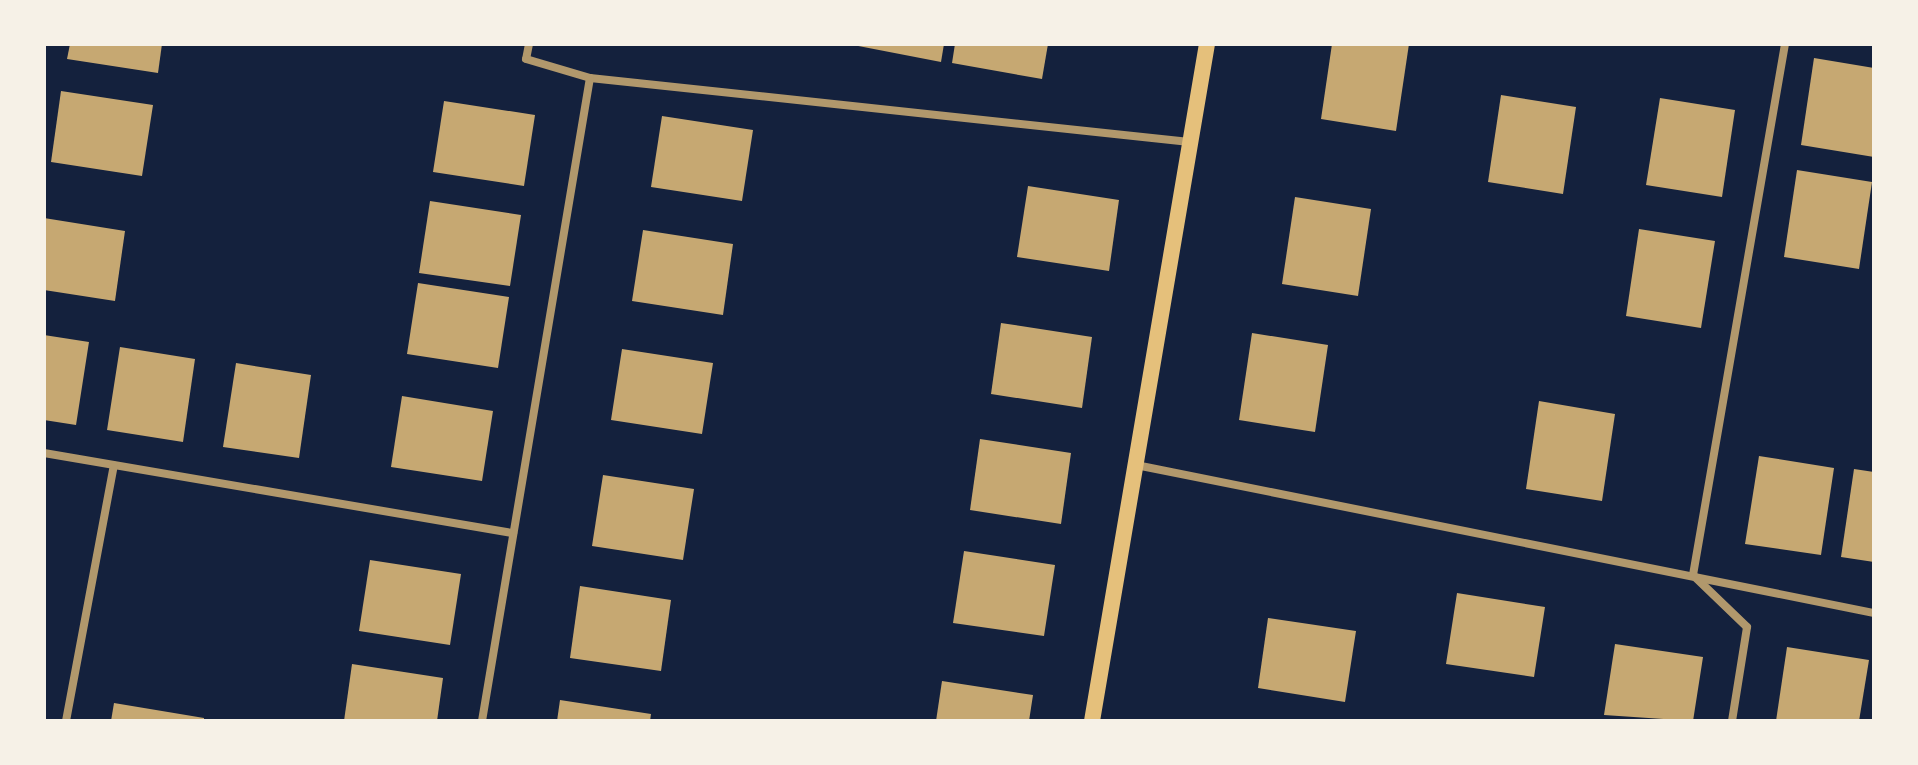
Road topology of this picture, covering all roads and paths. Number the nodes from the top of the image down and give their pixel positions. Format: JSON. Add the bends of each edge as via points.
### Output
{"nodes":[{"id":1,"x":529,"y":44,"type":"edge"},
{"id":2,"x":1207,"y":44,"type":"edge"},
{"id":3,"x":1785,"y":44,"type":"edge"},
{"id":4,"x":590,"y":78,"type":"junction"},
{"id":5,"x":1190,"y":142,"type":"junction"},
{"id":6,"x":44,"y":453,"type":"edge"},
{"id":7,"x":114,"y":465,"type":"junction"},
{"id":8,"x":1135,"y":465,"type":"junction"},
{"id":9,"x":513,"y":533,"type":"junction"},
{"id":10,"x":1693,"y":575,"type":"junction"},
{"id":11,"x":1874,"y":613,"type":"edge"},
{"id":12,"x":66,"y":721,"type":"edge"},
{"id":13,"x":482,"y":721,"type":"edge"},
{"id":14,"x":1092,"y":721,"type":"edge"},
{"id":15,"x":1732,"y":721,"type":"edge"}],
"edges":[{"from":1,"to":4,"type":"street","via":[[526,59]]},
{"from":2,"to":5,"type":"main road"},
{"from":3,"to":10,"type":"street"},
{"from":4,"to":5,"type":"street"},
{"from":4,"to":9,"type":"street"},
{"from":5,"to":8,"type":"main road"},
{"from":6,"to":7,"type":"street"},
{"from":7,"to":9,"type":"street"},
{"from":7,"to":12,"type":"street"},
{"from":8,"to":10,"type":"street"},
{"from":8,"to":14,"type":"main road"},
{"from":9,"to":13,"type":"street"},
{"from":10,"to":11,"type":"street"},
{"from":10,"to":15,"type":"street","via":[[1747,627]]}]}
